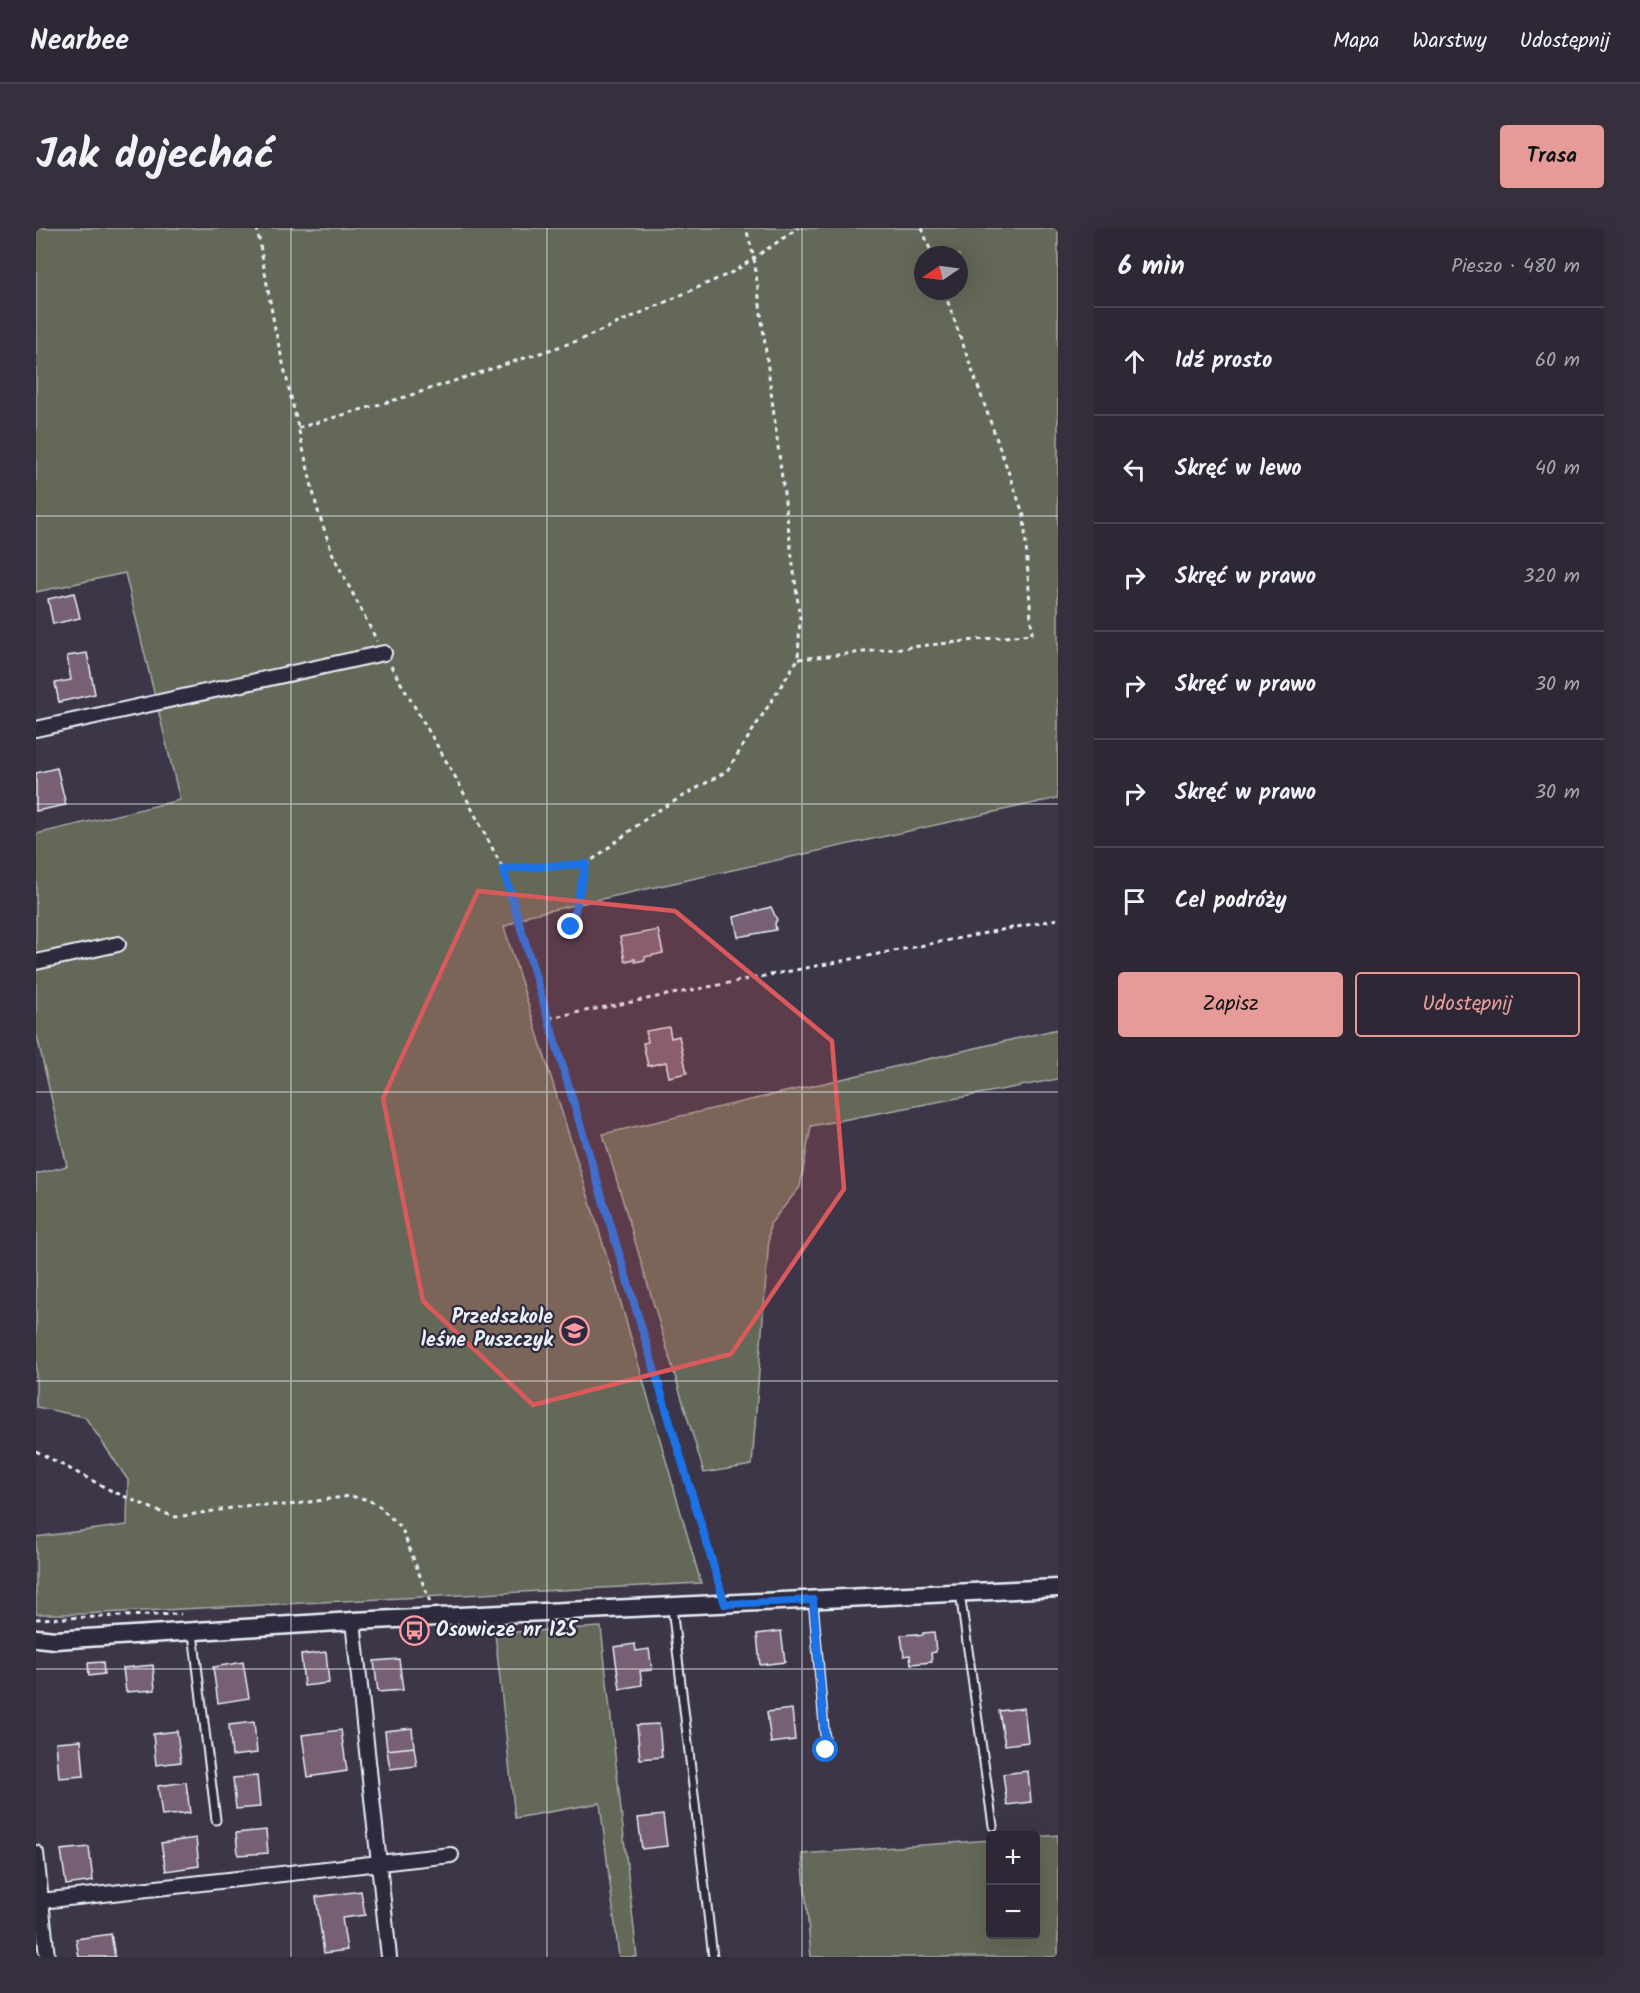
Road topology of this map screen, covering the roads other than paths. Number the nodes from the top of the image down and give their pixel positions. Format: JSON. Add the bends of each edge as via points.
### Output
{"nodes":[{"id":1,"x":384,"y":653,"type":"road end"},
{"id":2,"x":36,"y":729,"type":"edge"},
{"id":3,"x":118,"y":944,"type":"dead end"},
{"id":4,"x":36,"y":962,"type":"edge"},
{"id":5,"x":1058,"y":1588,"type":"edge"},
{"id":6,"x":960,"y":1593,"type":"junction"},
{"id":7,"x":813,"y":1600,"type":"junction"},
{"id":8,"x":672,"y":1607,"type":"junction"},
{"id":9,"x":353,"y":1621,"type":"junction"},
{"id":10,"x":193,"y":1633,"type":"junction"},
{"id":11,"x":36,"y":1638,"type":"edge"},
{"id":12,"x":826,"y":1750,"type":"dead end"},
{"id":13,"x":216,"y":1820,"type":"dead end"},
{"id":14,"x":993,"y":1826,"type":"dead end"},
{"id":15,"x":36,"y":1853,"type":"edge"},
{"id":16,"x":452,"y":1855,"type":"dead end"},
{"id":17,"x":379,"y":1863,"type":"junction"},
{"id":18,"x":41,"y":1901,"type":"junction"},
{"id":19,"x":48,"y":1957,"type":"edge"},
{"id":20,"x":389,"y":1957,"type":"edge"},
{"id":21,"x":713,"y":1957,"type":"edge"}],
"edges":[{"from":1,"to":2,"type":"street"},
{"from":3,"to":4,"type":"street"},
{"from":5,"to":6,"type":"street"},
{"from":6,"to":7,"type":"street"},
{"from":6,"to":14,"type":"lane"},
{"from":7,"to":8,"type":"street"},
{"from":7,"to":12,"type":"lane"},
{"from":8,"to":9,"type":"street"},
{"from":8,"to":21,"type":"lane"},
{"from":9,"to":10,"type":"street"},
{"from":9,"to":17,"type":"street"},
{"from":10,"to":11,"type":"street"},
{"from":10,"to":13,"type":"lane"},
{"from":15,"to":18,"type":"street"},
{"from":16,"to":17,"type":"street"},
{"from":17,"to":18,"type":"street"},
{"from":17,"to":20,"type":"street"},
{"from":18,"to":19,"type":"street"}]}
